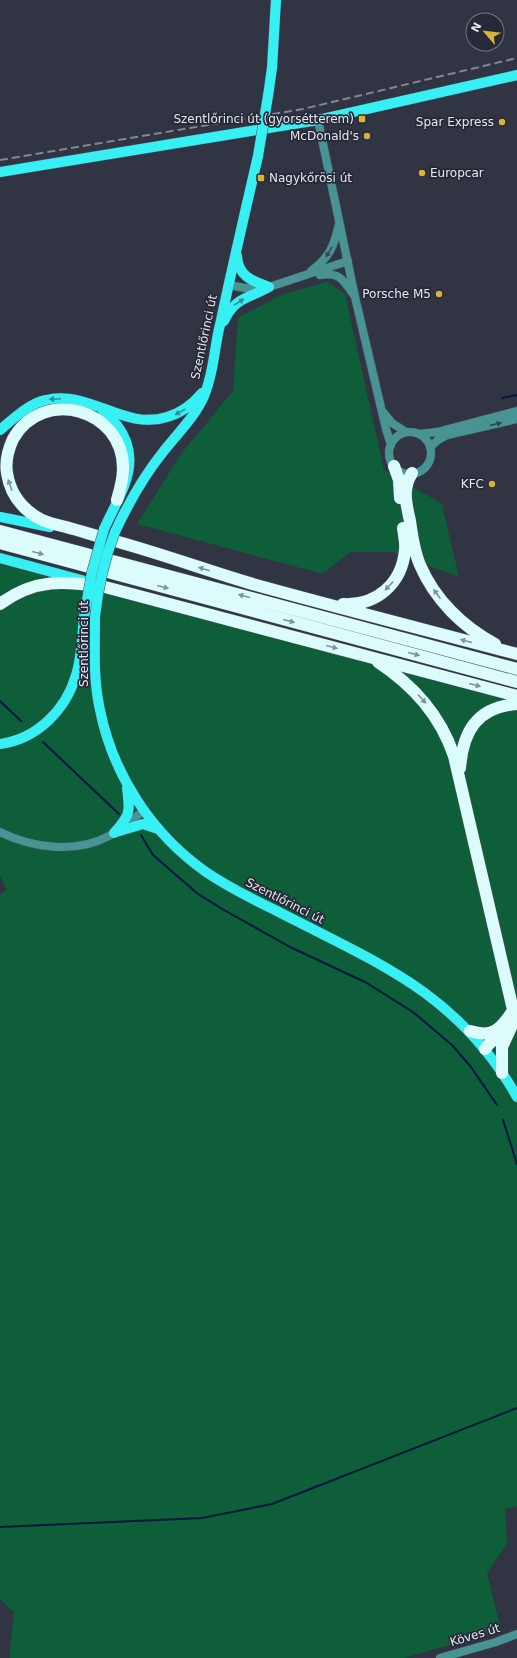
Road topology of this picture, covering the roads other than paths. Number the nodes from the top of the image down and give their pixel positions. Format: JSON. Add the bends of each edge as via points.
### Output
{"nodes":[{"id":1,"x":276,"y":0,"type":"edge"},
{"id":2,"x":517,"y":75,"type":"edge"},
{"id":3,"x":318,"y":120,"type":"junction"},
{"id":4,"x":0,"y":172,"type":"edge"},
{"id":5,"x":339,"y":221,"type":"junction"},
{"id":6,"x":236,"y":250,"type":"junction"},
{"id":7,"x":348,"y":261,"type":"junction"},
{"id":8,"x":305,"y":275,"type":"junction"},
{"id":9,"x":229,"y":285,"type":"junction"},
{"id":10,"x":269,"y":287,"type":"junction"},
{"id":11,"x":356,"y":297,"type":"junction"},
{"id":12,"x":219,"y":327,"type":"junction"},
{"id":13,"x":208,"y":385,"type":"junction"},
{"id":14,"x":100,"y":407,"type":"junction"},
{"id":15,"x":382,"y":410,"type":"junction"},
{"id":16,"x":517,"y":411,"type":"edge"},
{"id":17,"x":517,"y":419,"type":"edge"},
{"id":18,"x":0,"y":430,"type":"edge"},
{"id":19,"x":406,"y":432,"type":"junction"},
{"id":20,"x":419,"y":434,"type":"junction"},
{"id":21,"x":391,"y":445,"type":"junction"},
{"id":22,"x":430,"y":447,"type":"junction"},
{"id":23,"x":394,"y":466,"type":"junction"},
{"id":24,"x":412,"y":473,"type":"junction"},
{"id":25,"x":117,"y":500,"type":"junction"},
{"id":26,"x":0,"y":517,"type":"edge"},
{"id":27,"x":0,"y":531,"type":"edge"},
{"id":28,"x":89,"y":535,"type":"junction"},
{"id":29,"x":0,"y":544,"type":"edge"},
{"id":30,"x":0,"y":558,"type":"edge"},
{"id":31,"x":105,"y":587,"type":"junction"},
{"id":32,"x":309,"y":599,"type":"junction"},
{"id":33,"x":0,"y":604,"type":"edge"},
{"id":34,"x":517,"y":653,"type":"edge"},
{"id":35,"x":370,"y":657,"type":"junction"},
{"id":36,"x":517,"y":669,"type":"edge"},
{"id":37,"x":517,"y":682,"type":"edge"},
{"id":38,"x":517,"y":696,"type":"edge"},
{"id":39,"x":517,"y":704,"type":"edge"},
{"id":40,"x":2,"y":745,"type":"edge"},
{"id":41,"x":459,"y":775,"type":"junction"},
{"id":42,"x":126,"y":784,"type":"junction"},
{"id":43,"x":144,"y":810,"type":"junction"},
{"id":44,"x":0,"y":832,"type":"edge"},
{"id":45,"x":161,"y":832,"type":"junction"},
{"id":46,"x":114,"y":833,"type":"junction"},
{"id":47,"x":514,"y":1010,"type":"junction"},
{"id":48,"x":470,"y":1031,"type":"junction"},
{"id":49,"x":503,"y":1042,"type":"junction"},
{"id":50,"x":485,"y":1050,"type":"junction"},
{"id":51,"x":502,"y":1073,"type":"junction"},
{"id":52,"x":517,"y":1098,"type":"edge"},
{"id":53,"x":517,"y":1634,"type":"edge"},
{"id":54,"x":440,"y":1658,"type":"edge"}],
"edges":[{"from":1,"to":6,"type":"main road","name":"Szentlőrinci út","bridge":true,"via":[[268,96],[258,156]]},
{"from":2,"to":3,"type":"main road"},
{"from":3,"to":4,"type":"main road"},
{"from":3,"to":5,"type":"street"},
{"from":5,"to":7,"type":"street"},
{"from":5,"to":8,"type":"street","one_way":true,"via":[[331,250],[321,264]]},
{"from":6,"to":9,"type":"main road","name":"Szentlőrinci út"},
{"from":6,"to":10,"type":"main road","via":[[237,262],[245,276],[253,282]]},
{"from":7,"to":8,"type":"street","name":"Szentlőrinci út"},
{"from":7,"to":11,"type":"street"},
{"from":8,"to":10,"type":"street","name":"Szentlőrinci út"},
{"from":8,"to":11,"type":"street","via":[[330,273],[339,276]]},
{"from":9,"to":10,"type":"street","name":"Szentlőrinci út","via":[[245,288]]},
{"from":9,"to":12,"type":"main road","name":"Szentlőrinci út"},
{"from":12,"to":10,"type":"main road","one_way":true,"via":[[234,304]]},
{"from":11,"to":15,"type":"street"},
{"from":12,"to":13,"type":"main road","name":"Szentlőrinci út"},
{"from":13,"to":14,"type":"main road","one_way":true,"via":[[190,406],[155,421],[142,420]]},
{"from":13,"to":42,"type":"main road","name":"Szentlőrinci út","bridge":true,"via":[[195,413],[163,451],[127,507],[115,532],[101,574],[95,617],[95,677],[100,710],[110,746]]},
{"from":14,"to":18,"type":"main road","one_way":true,"via":[[71,399],[46,400],[34,404]]},
{"from":14,"to":25,"type":"main road","via":[[117,425],[128,449],[128,478]]},
{"from":15,"to":19,"type":"street","via":[[392,423]]},
{"from":15,"to":21,"type":"street"},
{"from":16,"to":20,"type":"street","via":[[437,432]]},
{"from":22,"to":17,"type":"street","one_way":true,"via":[[447,435]]},
{"from":19,"to":20,"type":"street"},
{"from":19,"to":21,"type":"street","via":[[397,437]]},
{"from":20,"to":22,"type":"street"},
{"from":21,"to":23,"type":"street","via":[[390,456]]},
{"from":22,"to":24,"type":"street","via":[[431,456],[427,464],[420,471]]},
{"from":23,"to":24,"type":"street","via":[[402,472]]},
{"from":23,"to":32,"type":"highway","one_way":true,"via":[[405,543],[403,560],[397,576],[381,594],[362,604],[338,604]]},
{"from":34,"to":24,"type":"highway","one_way":true,"via":[[495,644],[469,628],[442,601],[430,584],[416,555],[406,499],[406,487]]},
{"from":28,"to":25,"type":"highway","one_way":true,"via":[[40,518],[28,511],[15,497],[8,478],[6,460],[11,443],[20,430],[39,415],[62,409],[85,413],[104,424],[116,439],[123,462],[123,478]]},
{"from":25,"to":40,"type":"main road","bridge":true,"via":[[104,529],[90,577],[79,663],[65,700],[42,726],[27,736]]},
{"from":26,"to":28,"type":"main road"},
{"from":36,"to":27,"type":"highway","one_way":true},
{"from":32,"to":28,"type":"highway","one_way":true},
{"from":29,"to":37,"type":"highway","one_way":true},
{"from":30,"to":31,"type":"main road"},
{"from":31,"to":33,"type":"highway","via":[[72,582],[46,583],[26,589]]},
{"from":31,"to":35,"type":"highway","one_way":true},
{"from":34,"to":32,"type":"highway","one_way":true},
{"from":35,"to":38,"type":"highway","one_way":true},
{"from":35,"to":41,"type":"highway","one_way":true,"via":[[408,685],[430,708],[450,745]]},
{"from":39,"to":41,"type":"highway","via":[[498,707],[477,720],[464,744]]},
{"from":41,"to":47,"type":"highway"},
{"from":42,"to":43,"type":"main road","name":"Szentlőrinci út"},
{"from":42,"to":46,"type":"main road","via":[[130,802],[129,812]]},
{"from":43,"to":45,"type":"main road","name":"Szentlőrinci út"},
{"from":43,"to":46,"type":"street"},
{"from":44,"to":46,"type":"street","via":[[31,844],[58,847],[85,844]]},
{"from":45,"to":46,"type":"main road","via":[[143,824]]},
{"from":45,"to":48,"type":"main road","name":"Szentlőrinci út","via":[[216,879],[389,970],[435,1001]]},
{"from":47,"to":48,"type":"highway","via":[[504,1025],[494,1032],[481,1034]]},
{"from":47,"to":49,"type":"highway","via":[[513,1023]]},
{"from":47,"to":50,"type":"highway","via":[[505,1030]]},
{"from":48,"to":50,"type":"main road","name":"Szentlőrinci út"},
{"from":49,"to":50,"type":"highway"},
{"from":49,"to":51,"type":"highway"},
{"from":50,"to":51,"type":"main road","name":"Szentlőrinci út"},
{"from":51,"to":52,"type":"main road","name":"Szentlőrinci út"},
{"from":53,"to":54,"type":"street","name":"Köves út"}]}
